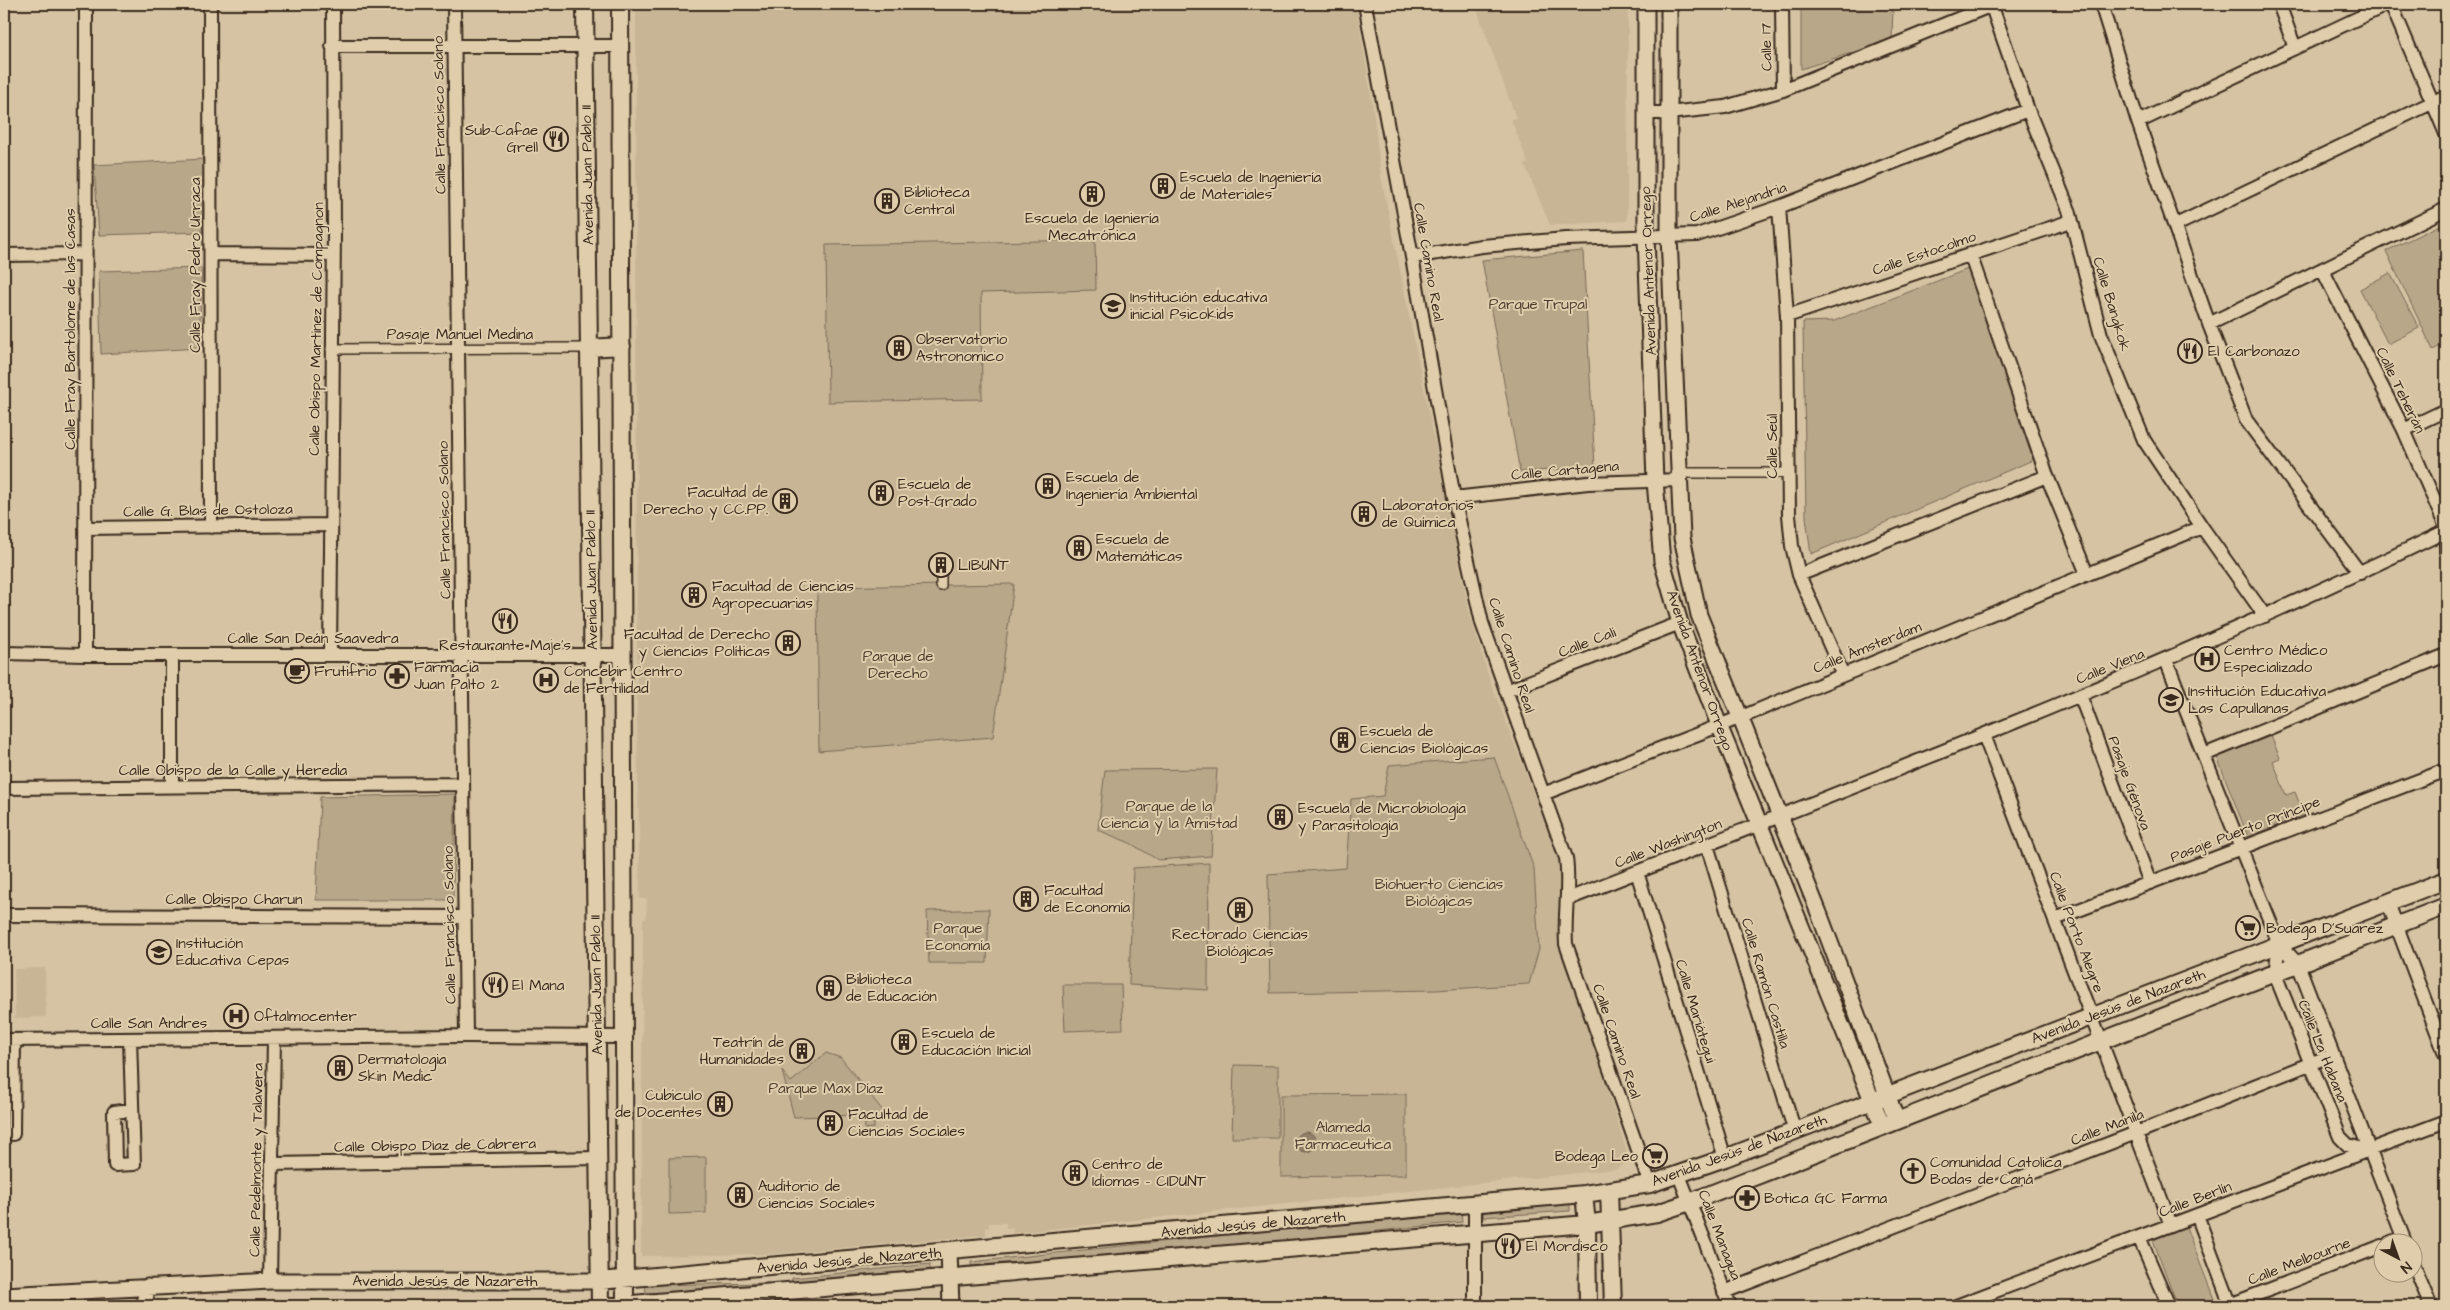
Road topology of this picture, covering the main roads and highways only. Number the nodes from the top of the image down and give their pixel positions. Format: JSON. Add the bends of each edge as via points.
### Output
{"nodes":[{"id":1,"x":585,"y":4,"type":"edge"},
{"id":2,"x":620,"y":4,"type":"edge"},
{"id":3,"x":622,"y":346,"type":"junction"},
{"id":4,"x":589,"y":348,"type":"junction"},
{"id":5,"x":2446,"y":880,"type":"edge"},
{"id":6,"x":2446,"y":906,"type":"edge"},
{"id":7,"x":1945,"y":1073,"type":"junction"},
{"id":8,"x":1954,"y":1099,"type":"junction"},
{"id":9,"x":1609,"y":1190,"type":"junction"},
{"id":10,"x":1584,"y":1194,"type":"junction"},
{"id":11,"x":1610,"y":1222,"type":"junction"},
{"id":12,"x":1587,"y":1224,"type":"junction"},
{"id":13,"x":625,"y":1279,"type":"junction"},
{"id":14,"x":599,"y":1282,"type":"junction"},
{"id":15,"x":4,"y":1303,"type":"edge"},
{"id":16,"x":21,"y":1306,"type":"edge"},
{"id":17,"x":600,"y":1306,"type":"edge"},
{"id":18,"x":608,"y":1306,"type":"edge"},
{"id":19,"x":625,"y":1306,"type":"edge"},
{"id":20,"x":1588,"y":1306,"type":"edge"},
{"id":21,"x":1613,"y":1306,"type":"edge"}],
"edges":[{"from":1,"to":4,"type":"main road","name":"Avenida Juan Pablo II"},
{"from":2,"to":3,"type":"main road","name":"Avenida Juan Pablo II"},
{"from":3,"to":4,"type":"main road"},
{"from":3,"to":13,"type":"main road","name":"Avenida Juan Pablo II"},
{"from":4,"to":14,"type":"main road","name":"Avenida Juan Pablo II"},
{"from":5,"to":7,"type":"main road","name":"Avenida Jesús de Nazareth"},
{"from":6,"to":8,"type":"main road","name":"Avenida Jesús de Nazareth"},
{"from":7,"to":8,"type":"main road"},
{"from":7,"to":9,"type":"main road","name":"Avenida Jesús de Nazareth","via":[[1679,1175],[1650,1184]]},
{"from":8,"to":11,"type":"main road","name":"Avenida Jesús de Nazareth","via":[[1690,1202]]},
{"from":9,"to":10,"type":"main road","name":"Avenida Jesús de Nazareth"},
{"from":9,"to":11,"type":"main road"},
{"from":10,"to":12,"type":"main road"},
{"from":10,"to":13,"type":"main road","name":"Avenida Jesús de Nazareth"},
{"from":11,"to":12,"type":"main road","name":"Avenida Jesús de Nazareth"},
{"from":11,"to":21,"type":"main road"},
{"from":12,"to":19,"type":"main road","name":"Avenida Jesús de Nazareth"},
{"from":12,"to":20,"type":"main road"},
{"from":13,"to":14,"type":"main road","name":"Avenida Jesús de Nazareth"},
{"from":13,"to":19,"type":"main road","name":"Avenida Juan Pablo II"},
{"from":14,"to":17,"type":"main road","name":"Avenida Juan Pablo II"},
{"from":15,"to":16,"type":"main road"},
{"from":18,"to":19,"type":"main road","name":"Avenida Jesús de Nazareth"}]}
